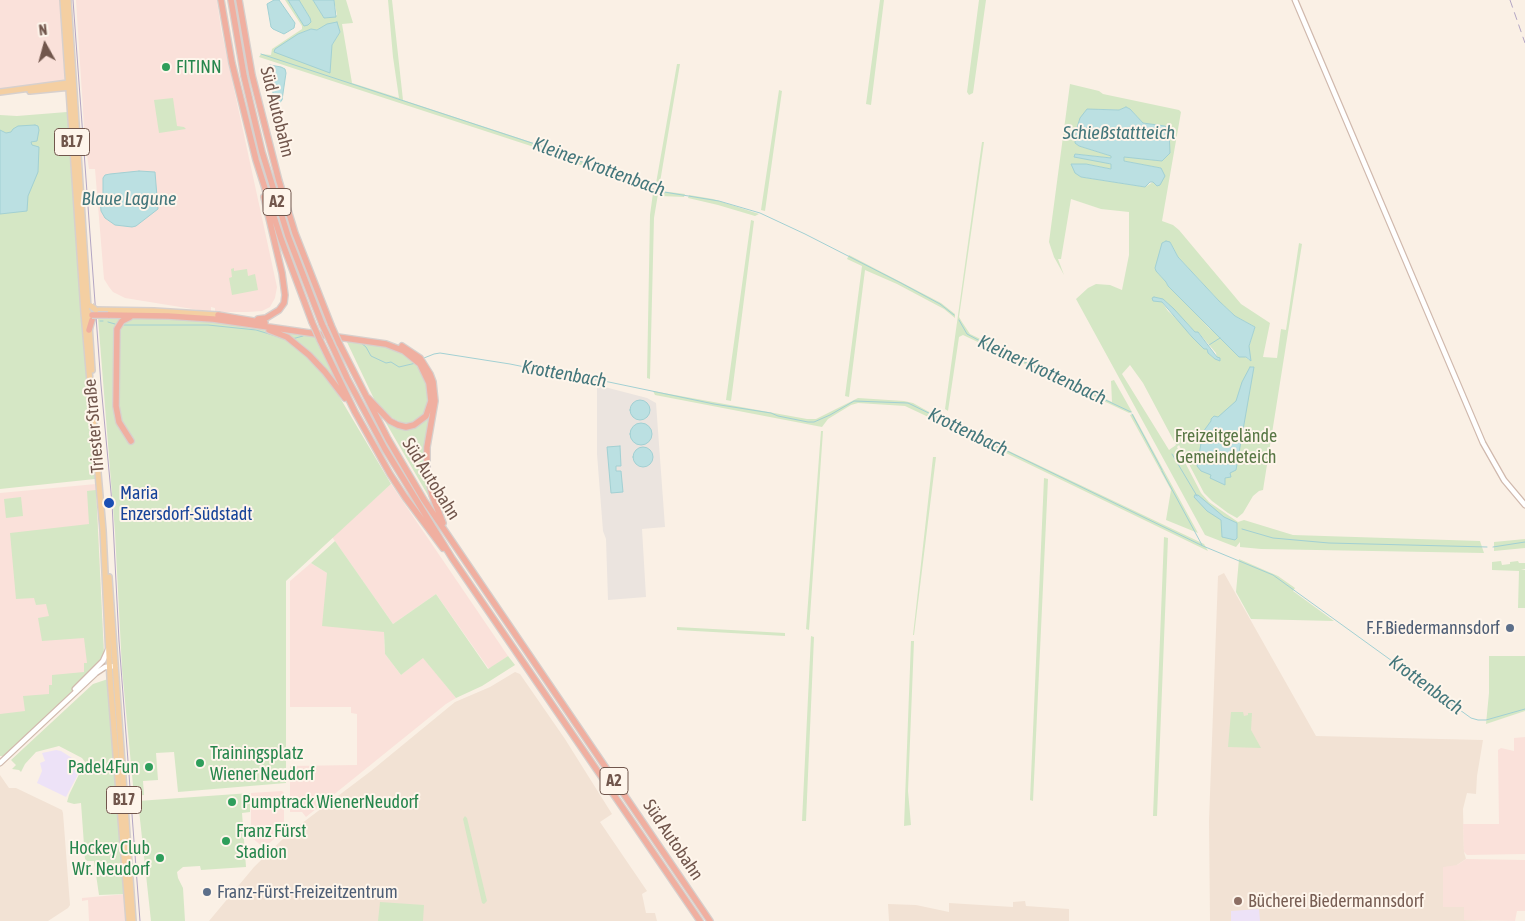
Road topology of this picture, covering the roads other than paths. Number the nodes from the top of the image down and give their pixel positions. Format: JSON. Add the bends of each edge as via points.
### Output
{"nodes":[{"id":1,"x":63,"y":0,"type":"edge"},
{"id":2,"x":68,"y":0,"type":"edge"},
{"id":3,"x":221,"y":0,"type":"edge"},
{"id":4,"x":231,"y":0,"type":"edge"},
{"id":5,"x":239,"y":0,"type":"edge"},
{"id":6,"x":1295,"y":0,"type":"edge"},
{"id":7,"x":70,"y":86,"type":"junction"},
{"id":8,"x":0,"y":93,"type":"edge"},
{"id":9,"x":256,"y":160,"type":"junction"},
{"id":10,"x":91,"y":313,"type":"junction"},
{"id":11,"x":108,"y":313,"type":"junction"},
{"id":12,"x":143,"y":315,"type":"junction"},
{"id":13,"x":218,"y":315,"type":"joint"},
{"id":14,"x":244,"y":319,"type":"junction"},
{"id":15,"x":248,"y":324,"type":"junction"},
{"id":16,"x":89,"y":330,"type":"joint"},
{"id":17,"x":415,"y":356,"type":"junction"},
{"id":18,"x":421,"y":363,"type":"junction"},
{"id":19,"x":365,"y":395,"type":"junction"},
{"id":20,"x":355,"y":412,"type":"junction"},
{"id":21,"x":131,"y":441,"type":"dead end"},
{"id":22,"x":1525,"y":505,"type":"edge"},
{"id":23,"x":447,"y":534,"type":"junction"},
{"id":24,"x":452,"y":558,"type":"junction"},
{"id":25,"x":108,"y":648,"type":"junction"},
{"id":26,"x":100,"y":664,"type":"junction"},
{"id":27,"x":112,"y":665,"type":"junction"},
{"id":28,"x":100,"y":671,"type":"junction"},
{"id":29,"x":110,"y":678,"type":"junction"},
{"id":30,"x":54,"y":712,"type":"junction"},
{"id":31,"x":9,"y":754,"type":"junction"},
{"id":32,"x":0,"y":758,"type":"edge"},
{"id":33,"x":0,"y":763,"type":"edge"},
{"id":34,"x":128,"y":880,"type":"junction"},
{"id":35,"x":130,"y":921,"type":"edge"},
{"id":36,"x":134,"y":921,"type":"edge"},
{"id":37,"x":700,"y":921,"type":"edge"},
{"id":38,"x":710,"y":921,"type":"edge"}],
"edges":[{"from":1,"to":7,"type":"main road","name":"Triester Straße","number":"B17"},
{"from":2,"to":7,"type":"main road","name":"Triester Straße","number":"B17"},
{"from":3,"to":9,"type":"highway","via":[[232,63]]},
{"from":4,"to":24,"type":"highway","name":"Süd Autobahn","number":"A2","bridge":true,"via":[[244,76],[265,162],[288,236],[322,324],[385,449]]},
{"from":5,"to":19,"type":"highway","name":"Süd Autobahn","number":"A2","bridge":true,"via":[[252,75],[295,233],[331,325]]},
{"from":6,"to":22,"type":"main road","via":[[1483,443],[1504,480]]},
{"from":7,"to":8,"type":"main road"},
{"from":7,"to":10,"type":"main road","name":"Triester Straße","number":"B17"},
{"from":7,"to":10,"type":"main road","name":"Triester Straße","number":"B17"},
{"from":9,"to":14,"type":"highway","via":[[285,295],[284,303],[274,315]]},
{"from":9,"to":20,"type":"highway","bridge":true,"via":[[312,322]]},
{"from":10,"to":11,"type":"highway","bridge":true},
{"from":10,"to":16,"type":"highway"},
{"from":10,"to":25,"type":"main road","name":"Triester Straße","number":"B17"},
{"from":11,"to":12,"type":"highway"},
{"from":11,"to":13,"type":"main road"},
{"from":12,"to":15,"type":"highway"},
{"from":12,"to":21,"type":"highway","via":[[127,317],[118,325],[116,334],[116,406],[119,422]]},
{"from":13,"to":14,"type":"highway"},
{"from":14,"to":17,"type":"highway","via":[[386,340],[406,348]]},
{"from":15,"to":17,"type":"highway","via":[[386,344]]},
{"from":15,"to":20,"type":"highway","via":[[271,330],[294,342],[326,372]]},
{"from":16,"to":27,"type":"main road","name":"Triester Straße","number":"B17","via":[[102,478]]},
{"from":17,"to":18,"type":"highway"},
{"from":18,"to":19,"type":"highway","via":[[429,383],[431,401],[426,416],[414,425],[398,425],[390,421]]},
{"from":18,"to":23,"type":"highway","via":[[433,382],[435,402],[427,447],[427,471]]},
{"from":19,"to":23,"type":"highway","name":"Süd Autobahn","number":"A2","via":[[388,439]]},
{"from":20,"to":24,"type":"highway","via":[[405,497]]},
{"from":23,"to":38,"type":"highway","name":"Süd Autobahn","number":"A2"},
{"from":24,"to":37,"type":"highway","name":"Süd Autobahn","number":"A2"},
{"from":25,"to":26,"type":"main road"},
{"from":25,"to":27,"type":"main road","name":"Triester Straße","number":"B17"},
{"from":26,"to":27,"type":"main road"},
{"from":26,"to":30,"type":"main road"},
{"from":27,"to":28,"type":"main road"},
{"from":27,"to":29,"type":"main road","name":"Triester Straße","number":"B17"},
{"from":27,"to":34,"type":"main road","name":"Triester Straße","number":"B17"},
{"from":28,"to":29,"type":"main road"},
{"from":28,"to":30,"type":"main road"},
{"from":29,"to":34,"type":"main road","name":"Triester Straße","number":"B17"},
{"from":30,"to":31,"type":"main road"},
{"from":31,"to":32,"type":"main road"},
{"from":31,"to":33,"type":"main road"},
{"from":34,"to":35,"type":"main road","number":"B17"},
{"from":34,"to":36,"type":"main road","number":"B17"}]}
